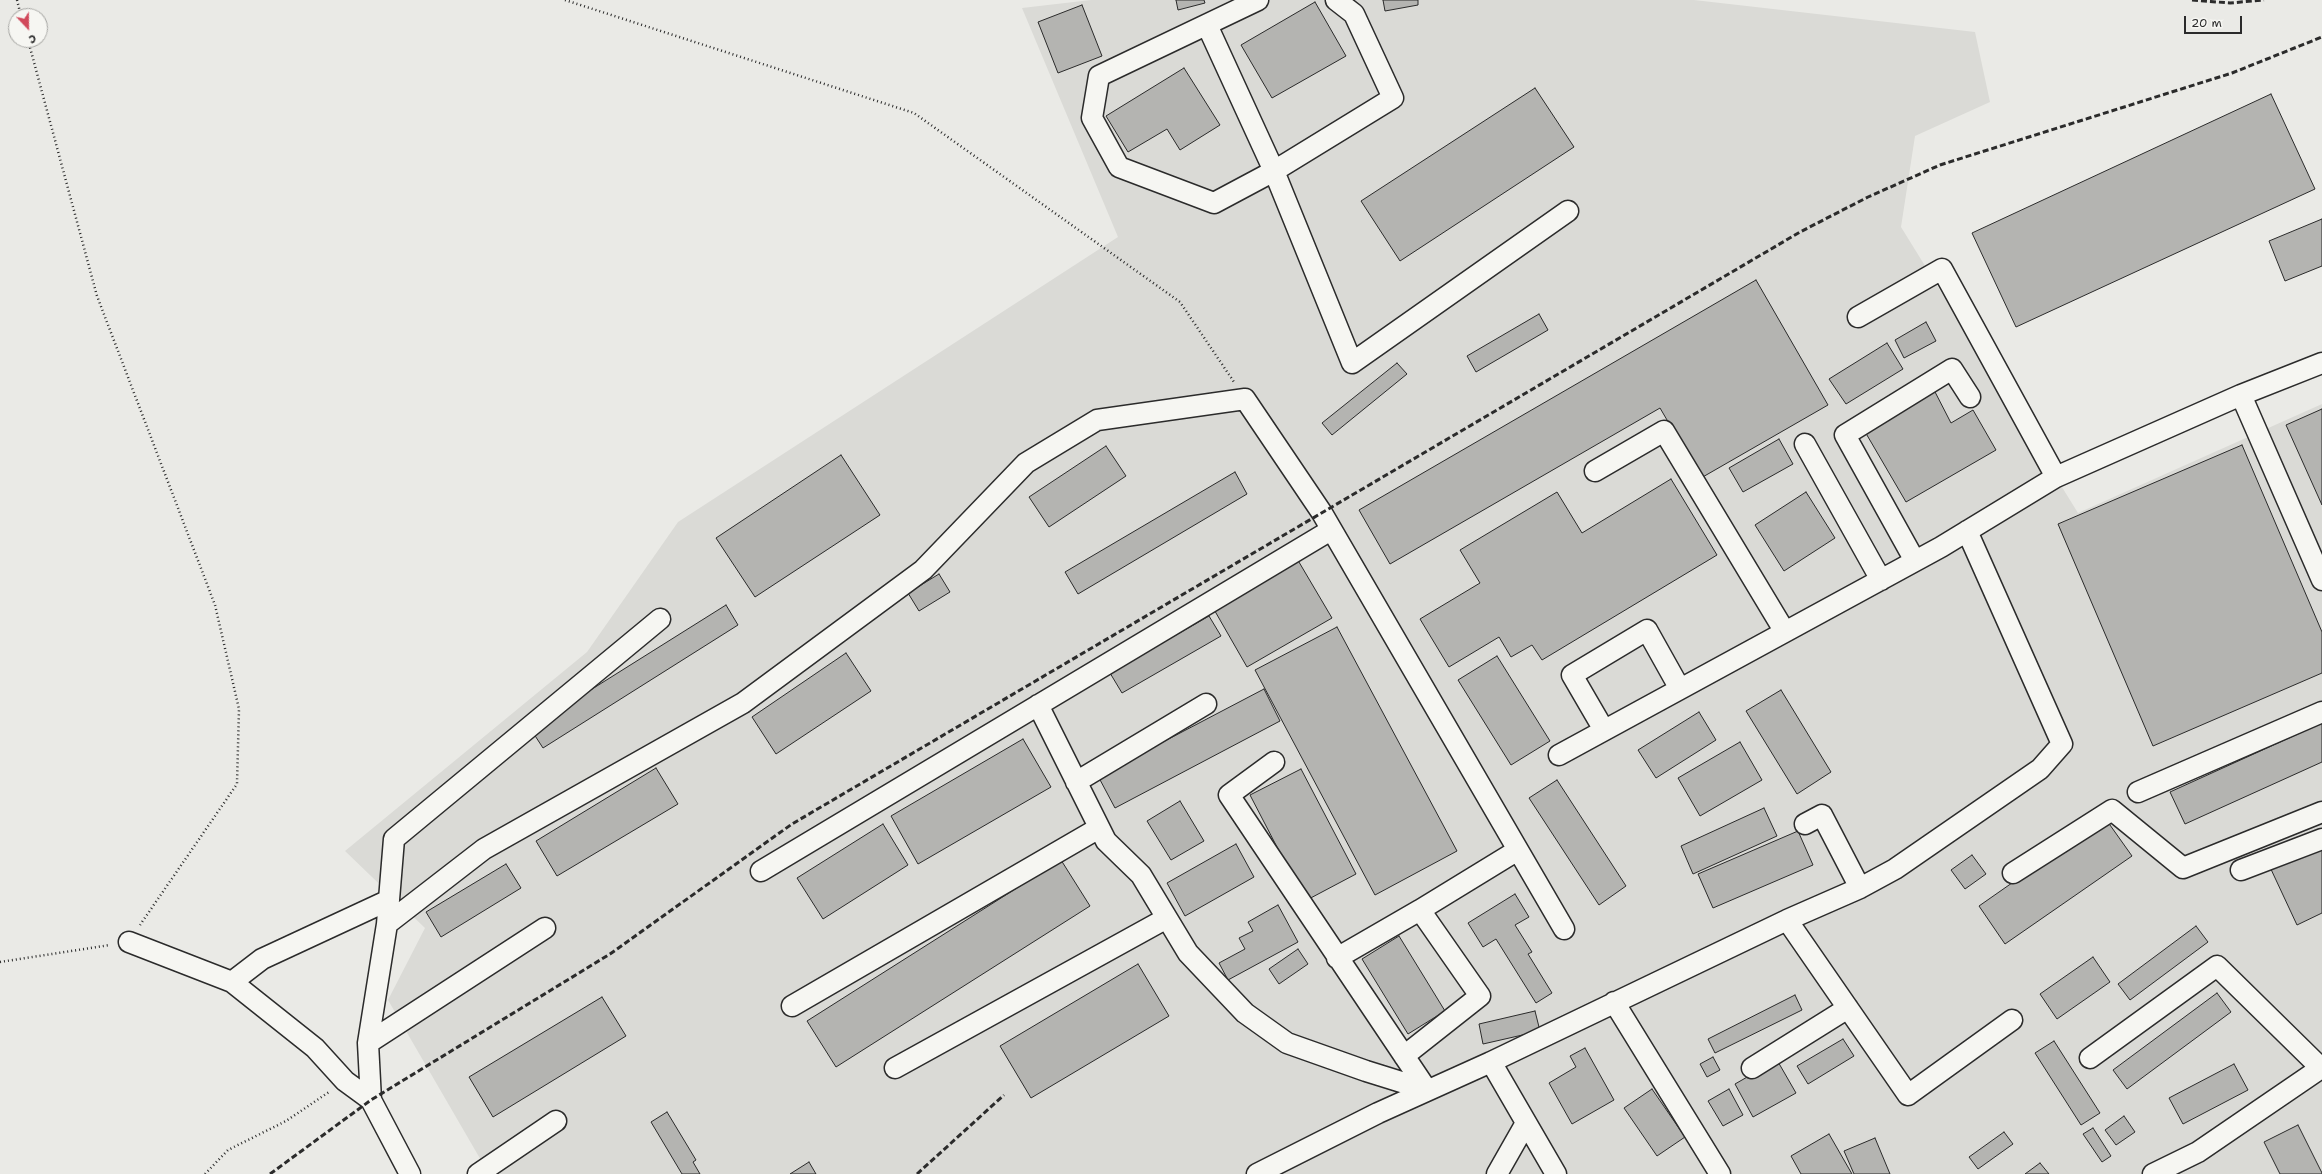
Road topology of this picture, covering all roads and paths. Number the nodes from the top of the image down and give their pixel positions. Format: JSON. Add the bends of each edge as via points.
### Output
{"nodes":[{"id":1,"x":565,"y":0,"type":"edge"},
{"id":2,"x":1258,"y":0,"type":"edge"},
{"id":3,"x":1336,"y":0,"type":"edge"},
{"id":4,"x":1207,"y":25,"type":"junction"},
{"id":5,"x":30,"y":48,"type":"edge"},
{"id":6,"x":1274,"y":171,"type":"junction"},
{"id":7,"x":1568,"y":211,"type":"dead end"},
{"id":8,"x":1858,"y":317,"type":"dead end"},
{"id":9,"x":2322,"y":363,"type":"edge"},
{"id":10,"x":2240,"y":396,"type":"junction"},
{"id":11,"x":1970,"y":397,"type":"dead end"},
{"id":12,"x":1245,"y":399,"type":"junction"},
{"id":13,"x":1805,"y":444,"type":"dead end"},
{"id":14,"x":1595,"y":471,"type":"dead end"},
{"id":15,"x":2056,"y":477,"type":"junction"},
{"id":16,"x":1331,"y":530,"type":"junction"},
{"id":17,"x":1967,"y":531,"type":"junction"},
{"id":18,"x":1915,"y":561,"type":"junction"},
{"id":19,"x":1881,"y":580,"type":"junction"},
{"id":20,"x":2322,"y":580,"type":"edge"},
{"id":21,"x":660,"y":619,"type":"dead end"},
{"id":22,"x":1785,"y":632,"type":"junction"},
{"id":23,"x":1680,"y":689,"type":"junction"},
{"id":24,"x":1206,"y":704,"type":"dead end"},
{"id":25,"x":1038,"y":705,"type":"junction"},
{"id":26,"x":2322,"y":712,"type":"edge"},
{"id":27,"x":1604,"y":730,"type":"junction"},
{"id":28,"x":1559,"y":755,"type":"dead end"},
{"id":29,"x":1274,"y":762,"type":"dead end"},
{"id":30,"x":1076,"y":782,"type":"junction"},
{"id":31,"x":2138,"y":792,"type":"dead end"},
{"id":32,"x":2322,"y":812,"type":"edge"},
{"id":33,"x":1805,"y":824,"type":"dead end"},
{"id":34,"x":1099,"y":828,"type":"junction"},
{"id":35,"x":2322,"y":839,"type":"edge"},
{"id":36,"x":1518,"y":850,"type":"junction"},
{"id":37,"x":2242,"y":870,"type":"dead end"},
{"id":38,"x":761,"y":871,"type":"dead end"},
{"id":39,"x":2013,"y":873,"type":"dead end"},
{"id":40,"x":1860,"y":888,"type":"junction"},
{"id":41,"x":389,"y":900,"type":"junction"},
{"id":42,"x":1420,"y":910,"type":"junction"},
{"id":43,"x":1167,"y":918,"type":"junction"},
{"id":44,"x":1787,"y":920,"type":"junction"},
{"id":45,"x":387,"y":924,"type":"junction"},
{"id":46,"x":545,"y":928,"type":"dead end"},
{"id":47,"x":1564,"y":929,"type":"dead end"},
{"id":48,"x":129,"y":942,"type":"junction"},
{"id":49,"x":1337,"y":958,"type":"junction"},
{"id":50,"x":0,"y":962,"type":"edge"},
{"id":51,"x":232,"y":982,"type":"junction"},
{"id":52,"x":1614,"y":1002,"type":"junction"},
{"id":53,"x":792,"y":1006,"type":"dead end"},
{"id":54,"x":1848,"y":1008,"type":"junction"},
{"id":55,"x":2012,"y":1020,"type":"dead end"},
{"id":56,"x":368,"y":1042,"type":"junction"},
{"id":57,"x":1404,"y":1056,"type":"junction"},
{"id":58,"x":2090,"y":1058,"type":"dead end"},
{"id":59,"x":1491,"y":1062,"type":"junction"},
{"id":60,"x":895,"y":1068,"type":"dead end"},
{"id":61,"x":1752,"y":1068,"type":"dead end"},
{"id":62,"x":2322,"y":1069,"type":"edge"},
{"id":63,"x":345,"y":1081,"type":"junction"},
{"id":64,"x":1427,"y":1090,"type":"junction"},
{"id":65,"x":371,"y":1100,"type":"junction"},
{"id":66,"x":556,"y":1121,"type":"dead end"},
{"id":67,"x":1526,"y":1123,"type":"junction"},
{"id":68,"x":205,"y":1174,"type":"edge"},
{"id":69,"x":410,"y":1174,"type":"edge"},
{"id":70,"x":478,"y":1174,"type":"edge"},
{"id":71,"x":1257,"y":1174,"type":"edge"},
{"id":72,"x":1497,"y":1174,"type":"edge"},
{"id":73,"x":1556,"y":1174,"type":"edge"},
{"id":74,"x":1720,"y":1174,"type":"edge"},
{"id":75,"x":2153,"y":1174,"type":"edge"}],
"edges":[{"from":1,"to":12,"type":"path","via":[[914,113],[1180,302]]},
{"from":2,"to":4,"type":"street"},
{"from":3,"to":6,"type":"street","via":[[1354,14],[1392,98]]},
{"from":4,"to":6,"type":"street"},
{"from":4,"to":6,"type":"street","via":[[1099,76],[1092,118],[1119,167],[1214,203]]},
{"from":5,"to":48,"type":"path","via":[[97,296],[215,605],[239,709],[237,784]]},
{"from":6,"to":7,"type":"street","via":[[1352,363]]},
{"from":8,"to":15,"type":"street","via":[[1942,269]]},
{"from":9,"to":10,"type":"street"},
{"from":10,"to":15,"type":"street"},
{"from":10,"to":20,"type":"street"},
{"from":11,"to":18,"type":"street","via":[[1952,369],[1845,435]]},
{"from":12,"to":16,"type":"street"},
{"from":12,"to":45,"type":"street","via":[[1097,420],[1026,462],[923,570],[743,703],[484,849]]},
{"from":13,"to":19,"type":"street"},
{"from":14,"to":22,"type":"street","via":[[1664,431]]},
{"from":15,"to":17,"type":"street"},
{"from":16,"to":25,"type":"street"},
{"from":16,"to":36,"type":"street"},
{"from":17,"to":18,"type":"street"},
{"from":17,"to":40,"type":"street","via":[[2062,744],[2040,769],[1895,869]]},
{"from":18,"to":19,"type":"street"},
{"from":19,"to":22,"type":"street"},
{"from":21,"to":41,"type":"street","via":[[394,838]]},
{"from":22,"to":23,"type":"street"},
{"from":23,"to":27,"type":"street"},
{"from":23,"to":27,"type":"street","via":[[1647,630],[1572,675]]},
{"from":24,"to":30,"type":"street"},
{"from":25,"to":30,"type":"street"},
{"from":25,"to":38,"type":"street"},
{"from":26,"to":31,"type":"street"},
{"from":27,"to":28,"type":"street"},
{"from":29,"to":49,"type":"street","via":[[1229,794]]},
{"from":30,"to":34,"type":"street"},
{"from":32,"to":39,"type":"street","via":[[2183,868],[2112,810]]},
{"from":33,"to":40,"type":"street","via":[[1822,815]]},
{"from":34,"to":43,"type":"street","via":[[1106,841],[1141,875]]},
{"from":34,"to":53,"type":"street"},
{"from":35,"to":37,"type":"street"},
{"from":36,"to":42,"type":"street"},
{"from":36,"to":47,"type":"street"},
{"from":40,"to":44,"type":"street"},
{"from":41,"to":45,"type":"street"},
{"from":41,"to":51,"type":"street","via":[[262,959]]},
{"from":42,"to":49,"type":"street"},
{"from":42,"to":57,"type":"street","via":[[1480,996]]},
{"from":43,"to":60,"type":"street"},
{"from":43,"to":64,"type":"street","via":[[1188,953],[1245,1014],[1287,1043]]},
{"from":44,"to":52,"type":"street"},
{"from":44,"to":54,"type":"street"},
{"from":45,"to":56,"type":"street"},
{"from":46,"to":56,"type":"street"},
{"from":48,"to":50,"type":"path"},
{"from":48,"to":51,"type":"street"},
{"from":49,"to":57,"type":"street"},
{"from":51,"to":63,"type":"street","via":[[316,1048]]},
{"from":52,"to":59,"type":"street"},
{"from":52,"to":74,"type":"street"},
{"from":54,"to":55,"type":"street","via":[[1908,1095]]},
{"from":54,"to":61,"type":"street"},
{"from":56,"to":65,"type":"street"},
{"from":57,"to":64,"type":"street"},
{"from":58,"to":62,"type":"street","via":[[2217,966]]},
{"from":59,"to":64,"type":"street"},
{"from":59,"to":67,"type":"street"},
{"from":62,"to":75,"type":"street","via":[[2198,1152]]},
{"from":63,"to":65,"type":"street"},
{"from":63,"to":68,"type":"path","via":[[286,1121],[228,1150]]},
{"from":64,"to":71,"type":"street"},
{"from":65,"to":69,"type":"street"},
{"from":66,"to":70,"type":"street"},
{"from":67,"to":72,"type":"street"},
{"from":67,"to":73,"type":"street"}]}
